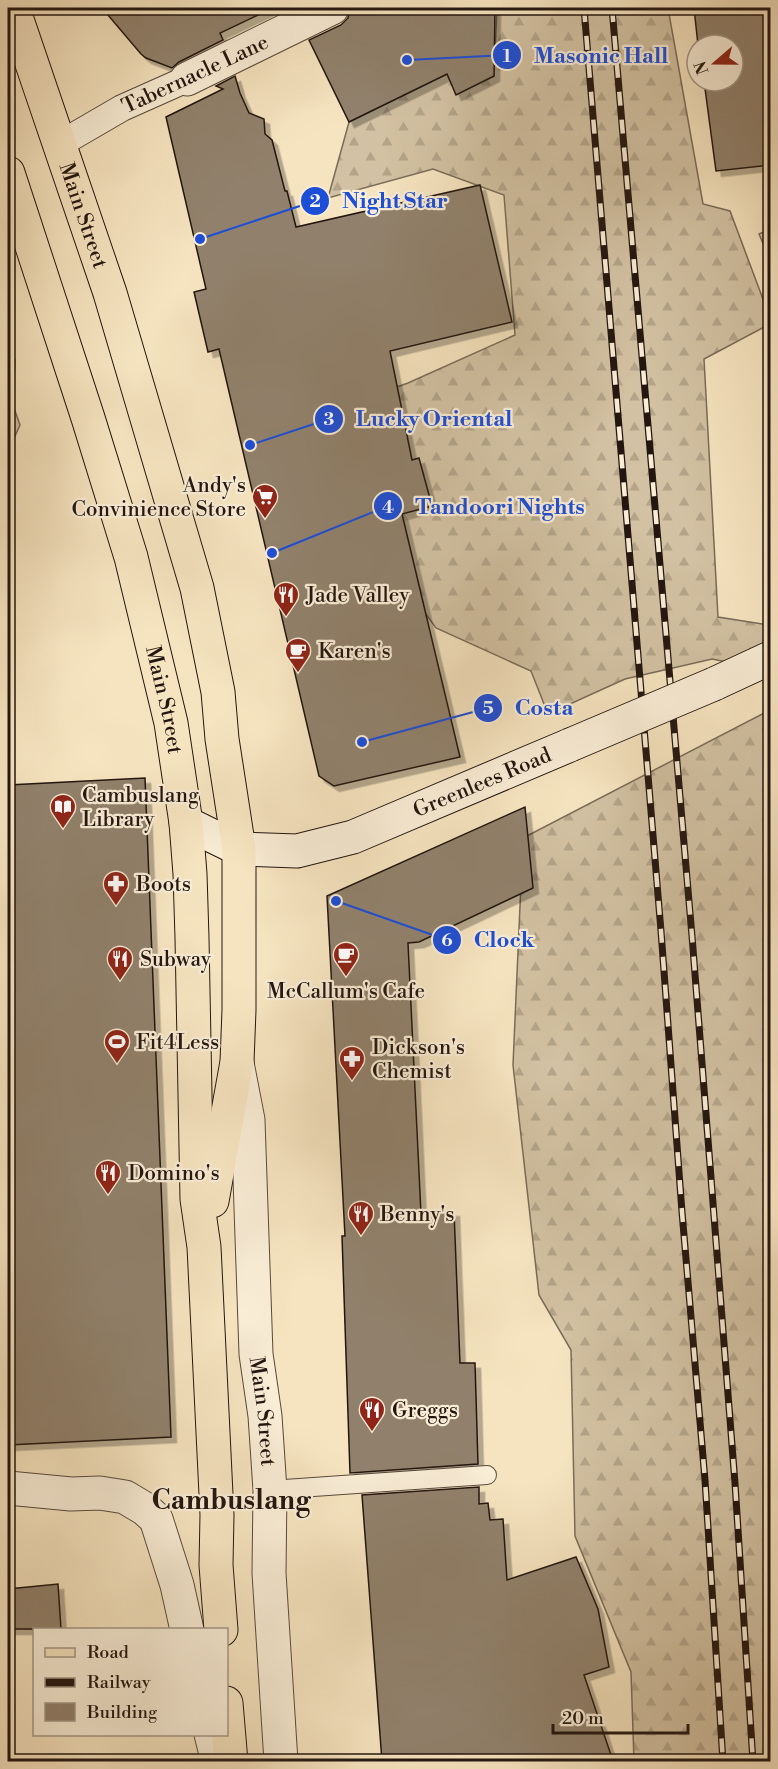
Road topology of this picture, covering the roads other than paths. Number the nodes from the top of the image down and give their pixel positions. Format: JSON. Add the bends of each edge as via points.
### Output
{"nodes":[{"id":1,"x":13,"y":8,"type":"edge"},
{"id":2,"x":332,"y":8,"type":"edge"},
{"id":3,"x":187,"y":79,"type":"joint"},
{"id":4,"x":60,"y":144,"type":"junction"},
{"id":5,"x":8,"y":173,"type":"edge"},
{"id":6,"x":771,"y":658,"type":"edge"},
{"id":7,"x":186,"y":823,"type":"junction"},
{"id":8,"x":239,"y":849,"type":"junction"},
{"id":9,"x":237,"y":1062,"type":"junction"},
{"id":10,"x":204,"y":1248,"type":"junction"},
{"id":11,"x":487,"y":1475,"type":"dead end"},
{"id":12,"x":8,"y":1488,"type":"edge"},
{"id":13,"x":270,"y":1490,"type":"junction"},
{"id":14,"x":188,"y":1628,"type":"edge"},
{"id":15,"x":221,"y":1628,"type":"edge"},
{"id":16,"x":228,"y":1726,"type":"edge"},
{"id":17,"x":212,"y":1736,"type":"edge"},
{"id":18,"x":218,"y":1761,"type":"edge"},
{"id":19,"x":231,"y":1761,"type":"edge"},
{"id":20,"x":281,"y":1761,"type":"edge"}],
"edges":[{"from":1,"to":4,"type":"main road","name":"Main Street"},
{"from":2,"to":3,"type":"street","name":"Tabernacle Lane"},
{"from":3,"to":4,"type":"street","name":"Tabernacle Lane","via":[[122,108]]},
{"from":4,"to":8,"type":"main road","name":"Main Street","via":[[110,293],[197,588],[218,692]]},
{"from":5,"to":7,"type":"main road","name":"Main Street","via":[[131,557],[171,723]]},
{"from":6,"to":8,"type":"street","name":"Greenlees Road","bridge":true,"via":[[353,837],[297,851]]},
{"from":7,"to":8,"type":"street","name":"Greenlees Road"},
{"from":7,"to":10,"type":"main road","name":"Main Street","via":[[197,1199]]},
{"from":8,"to":9,"type":"main road","name":"Main Street"},
{"from":9,"to":10,"type":"main road","name":"Main Street"},
{"from":9,"to":13,"type":"street","name":"Main Street","via":[[248,1120],[256,1354]]},
{"from":10,"to":15,"type":"main road","name":"Main Street"},
{"from":11,"to":13,"type":"lane"},
{"from":12,"to":14,"type":"street","via":[[71,1494],[100,1492],[125,1497],[145,1509],[156,1519]]},
{"from":13,"to":20,"type":"street","name":"Main Street","via":[[269,1573]]},
{"from":16,"to":19,"type":"main road"},
{"from":17,"to":18,"type":"street"}]}
